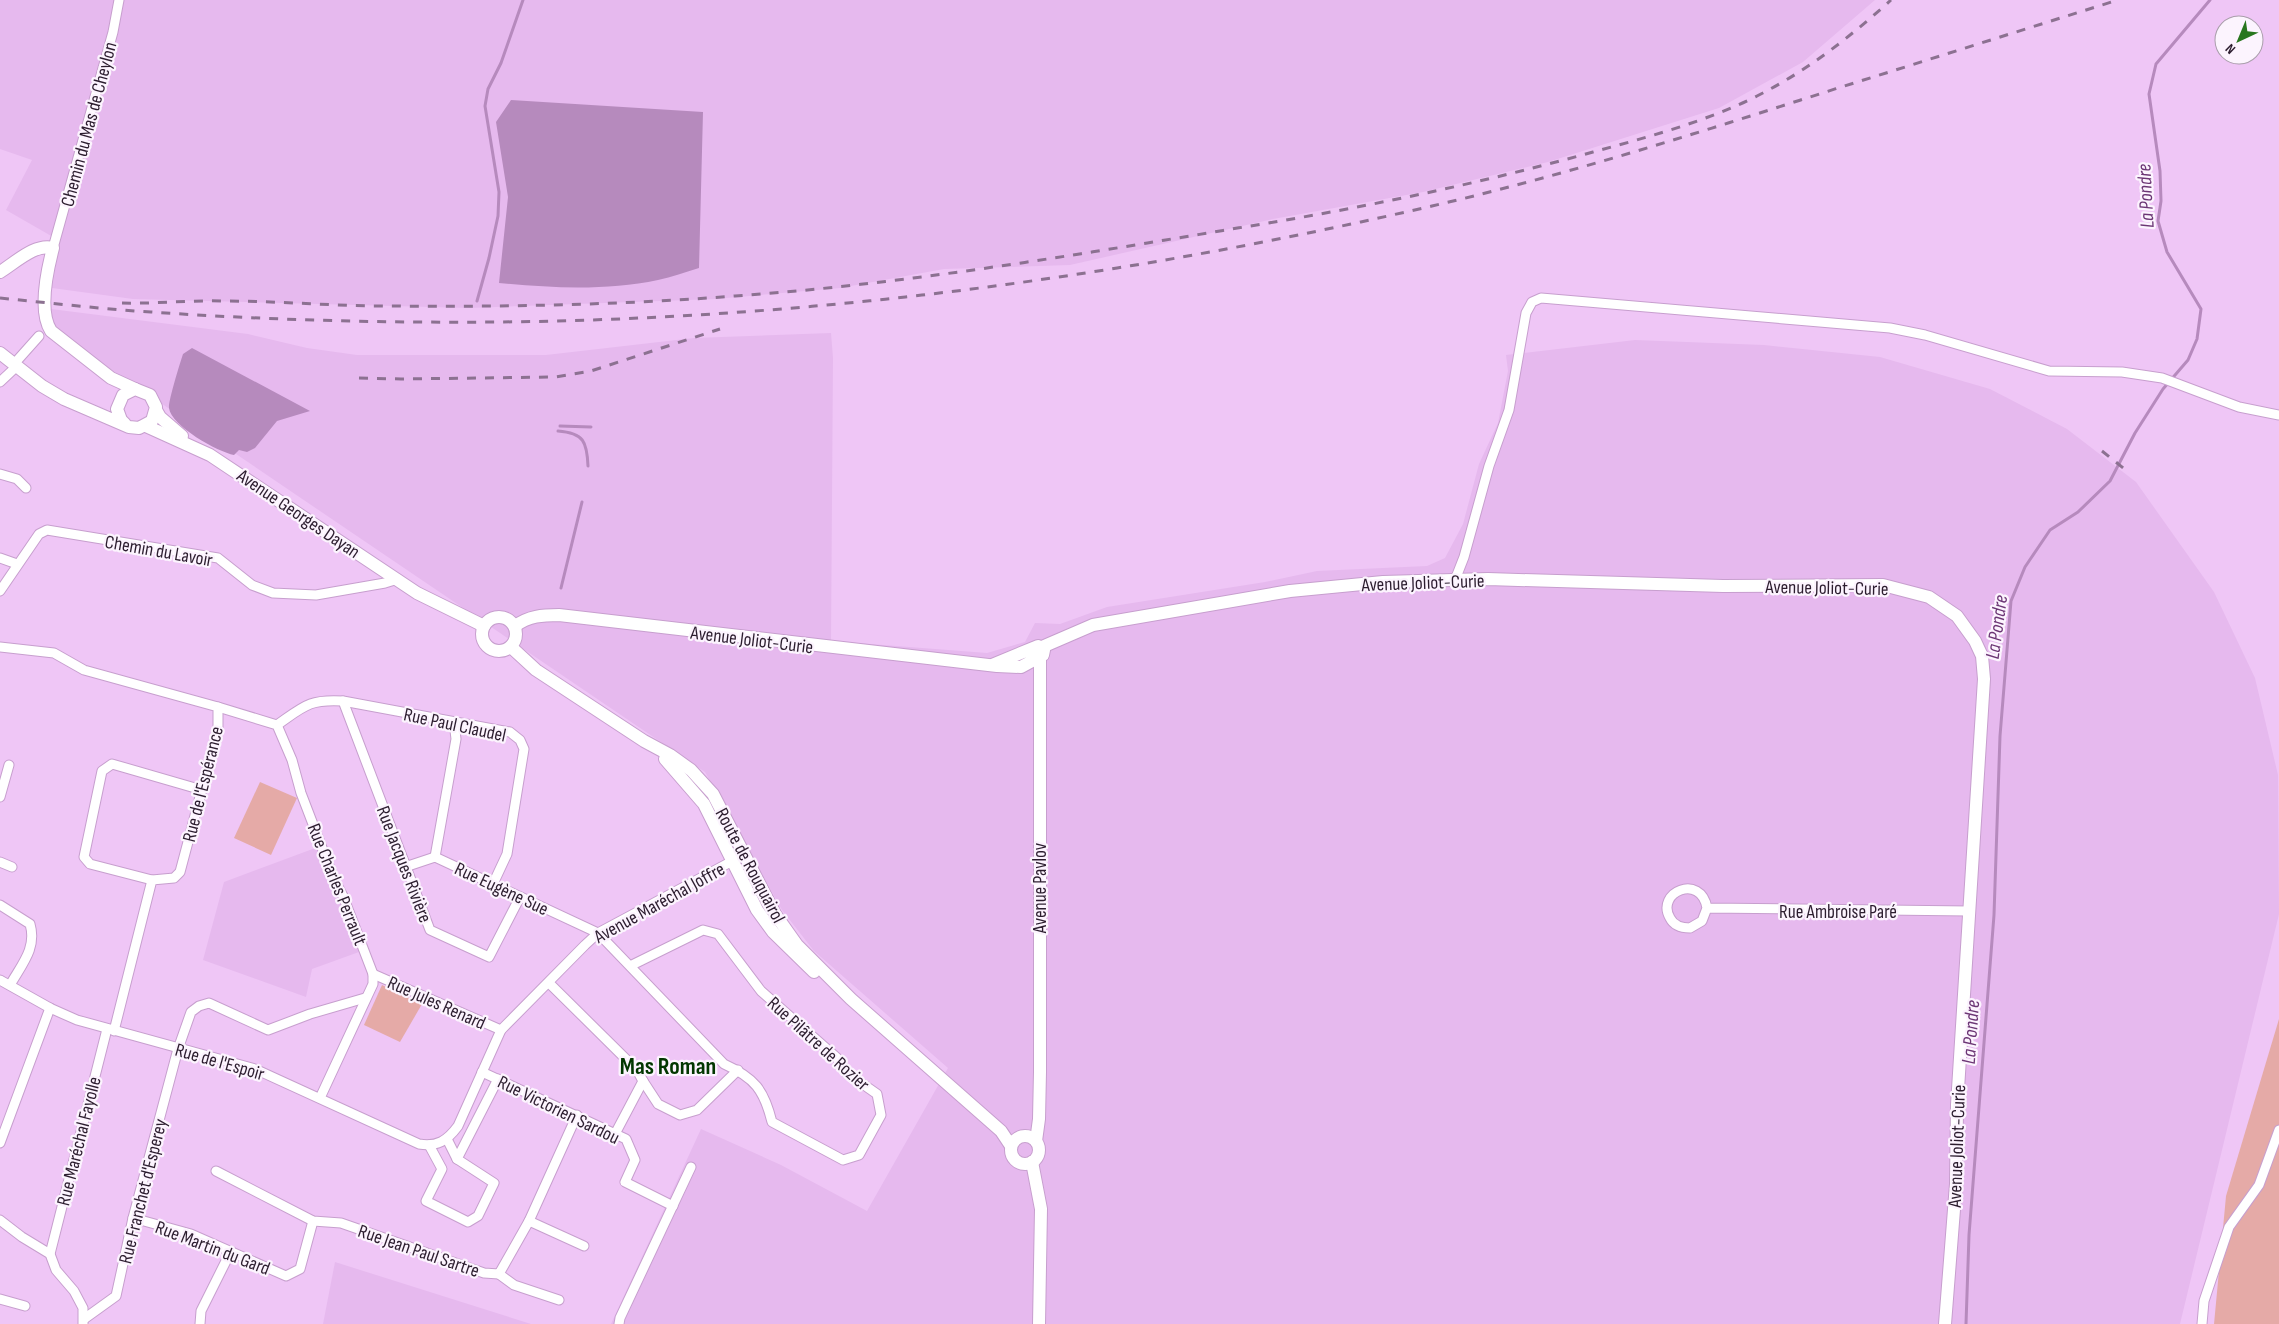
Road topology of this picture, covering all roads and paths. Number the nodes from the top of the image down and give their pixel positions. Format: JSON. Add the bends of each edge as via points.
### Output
{"nodes":[{"id":1,"x":119,"y":0,"type":"edge"},
{"id":2,"x":54,"y":248,"type":"junction"},
{"id":3,"x":17,"y":262,"type":"junction"},
{"id":4,"x":49,"y":265,"type":"junction"},
{"id":5,"x":0,"y":272,"type":"edge"},
{"id":6,"x":38,"y":336,"type":"dead end"},
{"id":7,"x":7,"y":361,"type":"edge"},
{"id":8,"x":111,"y":378,"type":"junction"},
{"id":9,"x":0,"y":382,"type":"edge"},
{"id":10,"x":135,"y":389,"type":"junction"},
{"id":11,"x":119,"y":400,"type":"junction"},
{"id":12,"x":156,"y":410,"type":"junction"},
{"id":13,"x":96,"y":413,"type":"junction"},
{"id":14,"x":2279,"y":415,"type":"edge"},
{"id":15,"x":125,"y":424,"type":"junction"},
{"id":16,"x":146,"y":426,"type":"junction"},
{"id":17,"x":200,"y":449,"type":"junction"},
{"id":18,"x":0,"y":474,"type":"edge"},
{"id":19,"x":26,"y":488,"type":"dead end"},
{"id":20,"x":0,"y":558,"type":"edge"},
{"id":21,"x":17,"y":564,"type":"junction"},
{"id":22,"x":398,"y":579,"type":"junction"},
{"id":23,"x":1454,"y":580,"type":"junction"},
{"id":24,"x":0,"y":590,"type":"edge"},
{"id":25,"x":484,"y":626,"type":"junction"},
{"id":26,"x":515,"y":626,"type":"junction"},
{"id":27,"x":0,"y":646,"type":"edge"},
{"id":28,"x":511,"y":647,"type":"junction"},
{"id":29,"x":1037,"y":654,"type":"junction"},
{"id":30,"x":343,"y":702,"type":"junction"},
{"id":31,"x":218,"y":707,"type":"junction"},
{"id":32,"x":454,"y":722,"type":"junction"},
{"id":33,"x":277,"y":725,"type":"junction"},
{"id":34,"x":644,"y":741,"type":"junction"},
{"id":35,"x":9,"y":765,"type":"dead end"},
{"id":36,"x":202,"y":790,"type":"junction"},
{"id":37,"x":0,"y":797,"type":"edge"},
{"id":38,"x":744,"y":854,"type":"junction"},
{"id":39,"x":435,"y":857,"type":"junction"},
{"id":40,"x":733,"y":861,"type":"junction"},
{"id":41,"x":0,"y":862,"type":"edge"},
{"id":42,"x":406,"y":866,"type":"junction"},
{"id":43,"x":12,"y":867,"type":"dead end"},
{"id":44,"x":152,"y":880,"type":"junction"},
{"id":45,"x":493,"y":884,"type":"junction"},
{"id":46,"x":520,"y":896,"type":"junction"},
{"id":47,"x":0,"y":905,"type":"edge"},
{"id":48,"x":1707,"y":908,"type":"junction"},
{"id":49,"x":1969,"y":911,"type":"junction"},
{"id":50,"x":598,"y":932,"type":"junction"},
{"id":51,"x":630,"y":966,"type":"junction"},
{"id":52,"x":373,"y":974,"type":"junction"},
{"id":53,"x":0,"y":980,"type":"edge"},
{"id":54,"x":549,"y":983,"type":"junction"},
{"id":55,"x":10,"y":985,"type":"junction"},
{"id":56,"x":365,"y":998,"type":"junction"},
{"id":57,"x":851,"y":999,"type":"junction"},
{"id":58,"x":50,"y":1008,"type":"junction"},
{"id":59,"x":111,"y":1030,"type":"junction"},
{"id":60,"x":501,"y":1030,"type":"junction"},
{"id":61,"x":178,"y":1048,"type":"junction"},
{"id":62,"x":738,"y":1070,"type":"junction"},
{"id":63,"x":482,"y":1072,"type":"junction"},
{"id":64,"x":498,"y":1079,"type":"junction"},
{"id":65,"x":643,"y":1080,"type":"junction"},
{"id":66,"x":320,"y":1098,"type":"junction"},
{"id":67,"x":577,"y":1115,"type":"junction"},
{"id":68,"x":2279,"y":1130,"type":"edge"},
{"id":69,"x":1001,"y":1131,"type":"junction"},
{"id":70,"x":615,"y":1134,"type":"junction"},
{"id":71,"x":1029,"y":1137,"type":"junction"},
{"id":72,"x":448,"y":1139,"type":"junction"},
{"id":73,"x":0,"y":1143,"type":"edge"},
{"id":74,"x":434,"y":1144,"type":"junction"},
{"id":75,"x":1011,"y":1146,"type":"junction"},
{"id":76,"x":457,"y":1160,"type":"junction"},
{"id":77,"x":1027,"y":1163,"type":"junction"},
{"id":78,"x":691,"y":1167,"type":"dead end"},
{"id":79,"x":216,"y":1171,"type":"dead end"},
{"id":80,"x":672,"y":1206,"type":"junction"},
{"id":81,"x":133,"y":1218,"type":"junction"},
{"id":82,"x":0,"y":1220,"type":"edge"},
{"id":83,"x":314,"y":1221,"type":"junction"},
{"id":84,"x":529,"y":1221,"type":"junction"},
{"id":85,"x":584,"y":1246,"type":"dead end"},
{"id":86,"x":231,"y":1251,"type":"junction"},
{"id":87,"x":50,"y":1254,"type":"junction"},
{"id":88,"x":499,"y":1274,"type":"junction"},
{"id":89,"x":0,"y":1299,"type":"edge"},
{"id":90,"x":559,"y":1300,"type":"dead end"},
{"id":91,"x":25,"y":1306,"type":"dead end"},
{"id":92,"x":84,"y":1322,"type":"edge"},
{"id":93,"x":200,"y":1324,"type":"edge"},
{"id":94,"x":619,"y":1324,"type":"edge"},
{"id":95,"x":1039,"y":1324,"type":"edge"},
{"id":96,"x":1944,"y":1324,"type":"edge"},
{"id":97,"x":2202,"y":1324,"type":"edge"}],
"edges":[{"from":1,"to":2,"type":"street","name":"Chemin du Mas de Cheylon"},
{"from":2,"to":3,"type":"street","via":[[38,249]]},
{"from":2,"to":4,"type":"street"},
{"from":3,"to":4,"type":"street","via":[[37,258]]},
{"from":3,"to":5,"type":"street"},
{"from":4,"to":8,"type":"street","via":[[46,323],[51,331]]},
{"from":6,"to":7,"type":"street"},
{"from":7,"to":9,"type":"street"},
{"from":7,"to":13,"type":"street","via":[[64,399]]},
{"from":8,"to":10,"type":"street"},
{"from":8,"to":11,"type":"street","via":[[120,393]]},
{"from":10,"to":11,"type":"street","via":[[126,392]]},
{"from":10,"to":12,"type":"street","via":[[150,395]]},
{"from":11,"to":13,"type":"street","via":[[103,412]]},
{"from":11,"to":15,"type":"street","via":[[118,413]]},
{"from":12,"to":16,"type":"street"},
{"from":12,"to":17,"type":"street","name":"Avenue Georges Dayan","via":[[169,426]]},
{"from":13,"to":15,"type":"street"},
{"from":14,"to":23,"type":"street","via":[[2239,407],[2162,378],[2122,372],[2049,371],[1890,328],[1541,298],[1532,302],[1526,313],[1511,404]]},
{"from":15,"to":16,"type":"street","via":[[136,428]]},
{"from":16,"to":17,"type":"street","name":"Avenue Georges Dayan"},
{"from":17,"to":22,"type":"street","name":"Avenue Georges Dayan"},
{"from":18,"to":19,"type":"street","via":[[17,479]]},
{"from":20,"to":21,"type":"street"},
{"from":21,"to":22,"type":"street","name":"Chemin du Lavoir","via":[[39,534],[47,530],[218,558],[252,585],[273,592],[316,596]]},
{"from":21,"to":24,"type":"street","name":"Chemin du Lavoir"},
{"from":22,"to":25,"type":"street","via":[[430,600]]},
{"from":23,"to":29,"type":"street","name":"Avenue Joliot-Curie","via":[[1328,586],[1240,599],[1094,625]]},
{"from":23,"to":49,"type":"street","name":"Avenue Joliot-Curie","via":[[1723,586],[1883,585],[1918,592],[1941,604],[1966,627],[1982,656],[1984,679]]},
{"from":25,"to":26,"type":"street","via":[[500,617]]},
{"from":25,"to":28,"type":"street","via":[[483,639],[492,650],[498,652]]},
{"from":26,"to":28,"type":"street","via":[[517,637]]},
{"from":26,"to":29,"type":"street","name":"Avenue Joliot-Curie","via":[[540,615],[559,615],[1021,667]]},
{"from":27,"to":31,"type":"street","name":"Rue de l'Espérance","via":[[58,654],[84,670]]},
{"from":28,"to":34,"type":"street","name":"Route de Rouquairol","via":[[536,670]]},
{"from":29,"to":71,"type":"street","name":"Avenue Pavlov","via":[[1039,1120]]},
{"from":30,"to":32,"type":"street","name":"Rue Paul Claudel"},
{"from":30,"to":33,"type":"street","name":"Rue Paul Claudel","via":[[325,700],[309,703]]},
{"from":30,"to":42,"type":"street","name":"Rue Jacques Rivière"},
{"from":31,"to":33,"type":"street"},
{"from":31,"to":36,"type":"street","name":"Rue de l'Espérance","via":[[218,729]]},
{"from":32,"to":39,"type":"street","via":[[456,739]]},
{"from":32,"to":45,"type":"street","name":"Rue Paul Claudel","via":[[510,732],[520,740],[524,749],[506,854]]},
{"from":33,"to":52,"type":"street","name":"Rue Charles Perrault"},
{"from":34,"to":38,"type":"street","name":"Route de Rouquairol","via":[[691,770],[713,794]]},
{"from":34,"to":40,"type":"street","name":"Route de Rouquairol","via":[[675,768],[704,804]]},
{"from":35,"to":37,"type":"street"},
{"from":36,"to":44,"type":"street","name":"Rue de l'Espérance","via":[[180,872],[174,878]]},
{"from":36,"to":44,"type":"street","via":[[112,764],[102,771],[84,857],[90,864]]},
{"from":38,"to":40,"type":"street","name":"Avenue Maréchal Joffre"},
{"from":38,"to":57,"type":"street","name":"Route de Rouquairol","via":[[775,914],[797,944]]},
{"from":39,"to":42,"type":"street","name":"Rue Eugène Sue"},
{"from":39,"to":45,"type":"street","name":"Rue Eugène Sue"},
{"from":40,"to":50,"type":"street","name":"Avenue Maréchal Joffre"},
{"from":40,"to":57,"type":"street","name":"Route de Rouquairol","via":[[757,910],[773,932],[812,970]]},
{"from":41,"to":43,"type":"street"},
{"from":42,"to":46,"type":"street","name":"Rue Jacques Rivière","via":[[430,930],[489,957]]},
{"from":44,"to":59,"type":"street"},
{"from":45,"to":46,"type":"street","name":"Rue Eugène Sue"},
{"from":46,"to":50,"type":"street","name":"Rue Eugène Sue"},
{"from":47,"to":55,"type":"street","via":[[30,924],[34,936],[32,946]]},
{"from":48,"to":48,"type":"street","via":[[1697,891],[1684,888],[1672,895],[1667,907],[1676,925],[1690,928],[1702,922]]},
{"from":48,"to":49,"type":"street","name":"Rue Ambroise Paré"},
{"from":49,"to":96,"type":"street","name":"Avenue Joliot-Curie","via":[[1957,1105],[1956,1184]]},
{"from":50,"to":51,"type":"street","name":"Rue Pilâtre de Rozier"},
{"from":50,"to":54,"type":"street","name":"Avenue Maréchal Joffre"},
{"from":51,"to":62,"type":"street","name":"Rue Pilâtre de Rozier","via":[[724,1064]]},
{"from":51,"to":62,"type":"street","name":"Rue Pilâtre de Rozier","via":[[703,930],[718,934],[761,991],[837,1058],[847,1073],[877,1094],[881,1115],[859,1155],[843,1160],[772,1122],[765,1097]]},
{"from":52,"to":56,"type":"street","via":[[373,984]]},
{"from":52,"to":60,"type":"street","name":"Rue Jules Renard"},
{"from":53,"to":55,"type":"street","name":"Rue de l'Espoir"},
{"from":54,"to":60,"type":"street","name":"Avenue Maréchal Joffre"},
{"from":54,"to":65,"type":"street","via":[[637,1070]]},
{"from":55,"to":58,"type":"street","name":"Rue de l'Espoir"},
{"from":56,"to":61,"type":"street","name":"Rue Franchet d'Esperey","via":[[268,1030],[209,1004],[199,1006],[191,1012]]},
{"from":56,"to":66,"type":"street"},
{"from":57,"to":69,"type":"street","name":"Route de Rouquairol"},
{"from":58,"to":59,"type":"street","name":"Rue de l'Espoir"},
{"from":58,"to":73,"type":"street"},
{"from":59,"to":61,"type":"street","name":"Rue de l'Espoir"},
{"from":59,"to":87,"type":"street","name":"Rue Maréchal Fayolle"},
{"from":60,"to":63,"type":"street","name":"Avenue Maréchal Joffre"},
{"from":61,"to":66,"type":"street","name":"Rue de l'Espoir","via":[[255,1069]]},
{"from":61,"to":81,"type":"street","name":"Rue Franchet d'Esperey"},
{"from":62,"to":65,"type":"street","via":[[697,1110],[680,1115],[658,1104]]},
{"from":63,"to":64,"type":"street","name":"Rue Victorien Sardou"},
{"from":63,"to":72,"type":"street","name":"Avenue Maréchal Joffre","via":[[458,1126]]},
{"from":64,"to":67,"type":"street","name":"Rue Victorien Sardou"},
{"from":64,"to":76,"type":"street"},
{"from":65,"to":70,"type":"street"},
{"from":66,"to":74,"type":"street","name":"Rue de l'Espoir","via":[[418,1144]]},
{"from":67,"to":70,"type":"street","name":"Rue Victorien Sardou"},
{"from":67,"to":84,"type":"street","name":"Rue Jean Paul Sartre"},
{"from":68,"to":97,"type":"street","via":[[2259,1185],[2229,1227],[2204,1301]]},
{"from":69,"to":71,"type":"street","name":"Route de Rouquairol"},
{"from":69,"to":75,"type":"street","name":"Route de Rouquairol"},
{"from":70,"to":80,"type":"street","name":"Rue Victorien Sardou","via":[[626,1139],[635,1160],[624,1182]]},
{"from":71,"to":75,"type":"street"},
{"from":71,"to":77,"type":"street","via":[[1039,1152]]},
{"from":72,"to":74,"type":"street"},
{"from":72,"to":76,"type":"street"},
{"from":74,"to":76,"type":"street","via":[[442,1169],[426,1201],[468,1222],[478,1216],[494,1183]]},
{"from":75,"to":77,"type":"street","via":[[1014,1160]]},
{"from":77,"to":95,"type":"street","via":[[1041,1210]]},
{"from":78,"to":80,"type":"street"},
{"from":79,"to":83,"type":"street"},
{"from":80,"to":94,"type":"street"},
{"from":81,"to":86,"type":"street","name":"Rue Martin du Gard","via":[[191,1234]]},
{"from":81,"to":92,"type":"street","name":"Rue Franchet d'Esperey","via":[[116,1296]]},
{"from":82,"to":87,"type":"street"},
{"from":83,"to":86,"type":"street","name":"Rue Martin du Gard","via":[[300,1269],[286,1276]]},
{"from":83,"to":88,"type":"street","name":"Rue Jean Paul Sartre","via":[[341,1223],[484,1273]]},
{"from":84,"to":85,"type":"street"},
{"from":84,"to":88,"type":"street","name":"Rue Jean Paul Sartre"},
{"from":86,"to":93,"type":"street","via":[[201,1311]]},
{"from":87,"to":92,"type":"street","via":[[56,1270],[74,1291],[83,1308]]},
{"from":88,"to":90,"type":"street","via":[[514,1285]]},
{"from":89,"to":91,"type":"street"}]}
